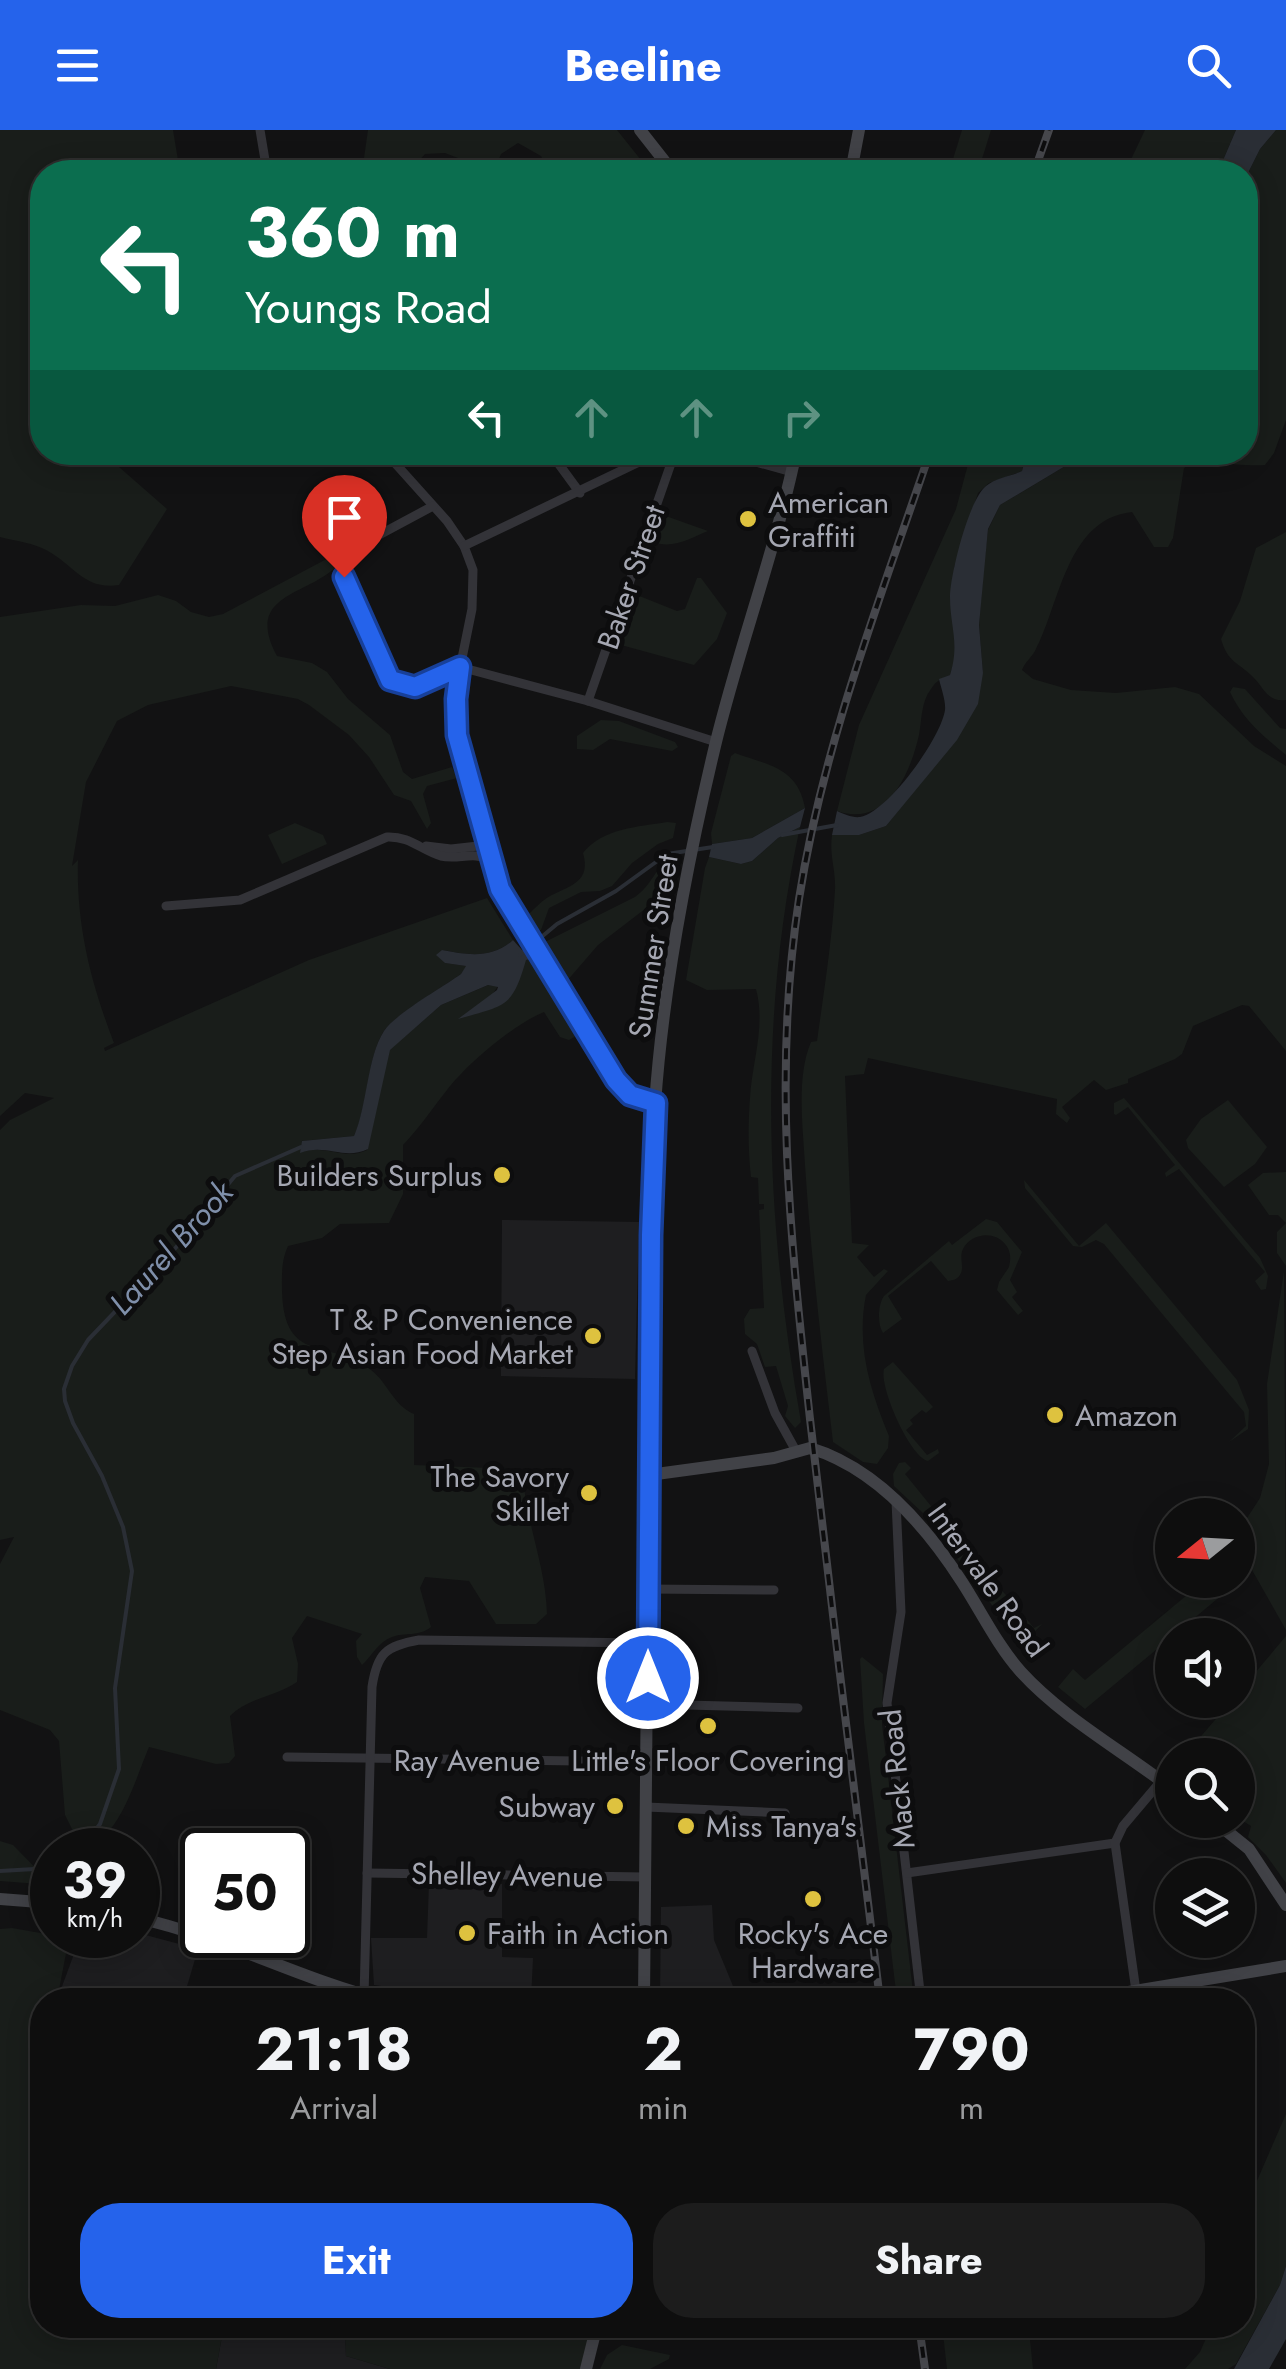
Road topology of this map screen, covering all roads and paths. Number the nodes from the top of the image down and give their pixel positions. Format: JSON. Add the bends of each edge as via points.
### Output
{"nodes":[{"id":1,"x":260,"y":130,"type":"edge"},
{"id":2,"x":640,"y":130,"type":"edge"},
{"id":3,"x":859,"y":130,"type":"edge"},
{"id":4,"x":265,"y":160,"type":"edge"},
{"id":5,"x":664,"y":160,"type":"edge"},
{"id":6,"x":854,"y":160,"type":"edge"},
{"id":7,"x":397,"y":465,"type":"edge"},
{"id":8,"x":560,"y":465,"type":"edge"},
{"id":9,"x":635,"y":465,"type":"edge"},
{"id":10,"x":670,"y":465,"type":"edge"},
{"id":11,"x":767,"y":465,"type":"edge"},
{"id":12,"x":793,"y":465,"type":"edge"},
{"id":13,"x":792,"y":472,"type":"junction"},
{"id":14,"x":580,"y":493,"type":"junction"},
{"id":15,"x":433,"y":506,"type":"junction"},
{"id":16,"x":464,"y":546,"type":"junction"},
{"id":17,"x":460,"y":667,"type":"junction"},
{"id":18,"x":588,"y":701,"type":"junction"},
{"id":19,"x":716,"y":742,"type":"junction"},
{"id":20,"x":423,"y":845,"type":"junction"},
{"id":21,"x":486,"y":845,"type":"junction"},
{"id":22,"x":490,"y":860,"type":"junction"},
{"id":23,"x":166,"y":906,"type":"dead end"},
{"id":24,"x":656,"y":1103,"type":"junction"},
{"id":25,"x":752,"y":1350,"type":"dead end"},
{"id":26,"x":796,"y":1451,"type":"junction"},
{"id":27,"x":649,"y":1475,"type":"junction"},
{"id":28,"x":896,"y":1499,"type":"junction"},
{"id":29,"x":647,"y":1589,"type":"junction"},
{"id":30,"x":774,"y":1590,"type":"dead end"},
{"id":31,"x":648,"y":1644,"type":"junction"},
{"id":32,"x":647,"y":1704,"type":"junction"},
{"id":33,"x":798,"y":1708,"type":"dead end"},
{"id":34,"x":287,"y":1757,"type":"dead end"},
{"id":35,"x":369,"y":1759,"type":"junction"},
{"id":36,"x":647,"y":1762,"type":"junction"},
{"id":37,"x":1155,"y":1776,"type":"edge"},
{"id":38,"x":1155,"y":1796,"type":"edge"},
{"id":39,"x":646,"y":1807,"type":"junction"},
{"id":40,"x":785,"y":1813,"type":"dead end"},
{"id":41,"x":1235,"y":1838,"type":"edge"},
{"id":42,"x":1115,"y":1843,"type":"junction"},
{"id":43,"x":367,"y":1873,"type":"junction"},
{"id":44,"x":907,"y":1873,"type":"junction"},
{"id":45,"x":646,"y":1877,"type":"junction"},
{"id":46,"x":0,"y":1898,"type":"edge"},
{"id":47,"x":30,"y":1901,"type":"edge"},
{"id":48,"x":1286,"y":1904,"type":"edge"},
{"id":49,"x":160,"y":1924,"type":"edge"},
{"id":50,"x":1286,"y":1966,"type":"edge"},
{"id":51,"x":338,"y":1988,"type":"edge"},
{"id":52,"x":364,"y":1988,"type":"edge"},
{"id":53,"x":644,"y":1988,"type":"edge"},
{"id":54,"x":921,"y":1988,"type":"edge"},
{"id":55,"x":1136,"y":1988,"type":"edge"},
{"id":56,"x":1154,"y":1988,"type":"edge"},
{"id":57,"x":593,"y":2338,"type":"edge"},
{"id":58,"x":586,"y":2369,"type":"edge"}],
"edges":[{"from":1,"to":4,"type":"street"},
{"from":2,"to":5,"type":"main road"},
{"from":3,"to":6,"type":"main road"},
{"from":7,"to":15,"type":"street"},
{"from":8,"to":14,"type":"street"},
{"from":9,"to":14,"type":"street"},
{"from":10,"to":18,"type":"street","name":"Baker Street"},
{"from":11,"to":13,"type":"street"},
{"from":12,"to":13,"type":"main road","name":"Summer Street"},
{"from":13,"to":19,"type":"main road","name":"Summer Street"},
{"from":14,"to":16,"type":"street"},
{"from":15,"to":16,"type":"street"},
{"from":15,"to":17,"type":"street","via":[[357,548],[346,564],[345,582],[390,680],[415,687]]},
{"from":16,"to":17,"type":"street","via":[[474,590]]},
{"from":17,"to":18,"type":"street"},
{"from":17,"to":21,"type":"street","via":[[457,735]]},
{"from":18,"to":19,"type":"street"},
{"from":19,"to":24,"type":"main road","name":"Summer Street","via":[[668,992]]},
{"from":20,"to":21,"type":"street"},
{"from":20,"to":22,"type":"street","via":[[446,857]]},
{"from":20,"to":23,"type":"street","via":[[387,838],[240,900]]},
{"from":21,"to":22,"type":"street"},
{"from":22,"to":24,"type":"street","via":[[520,925],[624,1090]]},
{"from":24,"to":27,"type":"main road","name":"Summer Street"},
{"from":25,"to":26,"type":"street"},
{"from":26,"to":27,"type":"main road"},
{"from":26,"to":28,"type":"main road","name":"Intervale Road","via":[[815,1449]]},
{"from":27,"to":29,"type":"main road","name":"Summer Street"},
{"from":28,"to":37,"type":"main road","name":"Intervale Road","via":[[1021,1672]]},
{"from":28,"to":44,"type":"street","name":"Mack Road","via":[[900,1612],[888,1704]]},
{"from":29,"to":30,"type":"street"},
{"from":29,"to":31,"type":"main road","name":"Summer Street"},
{"from":31,"to":32,"type":"main road","name":"Summer Street"},
{"from":31,"to":35,"type":"street","via":[[400,1644],[375,1666]]},
{"from":32,"to":33,"type":"street"},
{"from":32,"to":36,"type":"main road","name":"Summer Street"},
{"from":34,"to":35,"type":"street","name":"Ray Avenue"},
{"from":35,"to":36,"type":"street","name":"Ray Avenue"},
{"from":35,"to":43,"type":"street"},
{"from":36,"to":39,"type":"main road","name":"Summer Street"},
{"from":38,"to":42,"type":"street"},
{"from":39,"to":40,"type":"street"},
{"from":39,"to":45,"type":"main road","name":"Summer Street"},
{"from":41,"to":48,"type":"main road"},
{"from":42,"to":44,"type":"street"},
{"from":42,"to":55,"type":"street"},
{"from":43,"to":45,"type":"street","name":"Shelley Avenue"},
{"from":43,"to":52,"type":"street"},
{"from":44,"to":54,"type":"street","name":"Mack Road"},
{"from":45,"to":53,"type":"main road","name":"Summer Street"},
{"from":46,"to":47,"type":"main road"},
{"from":49,"to":51,"type":"main road"},
{"from":50,"to":56,"type":"main road"},
{"from":57,"to":58,"type":"main road"}]}
